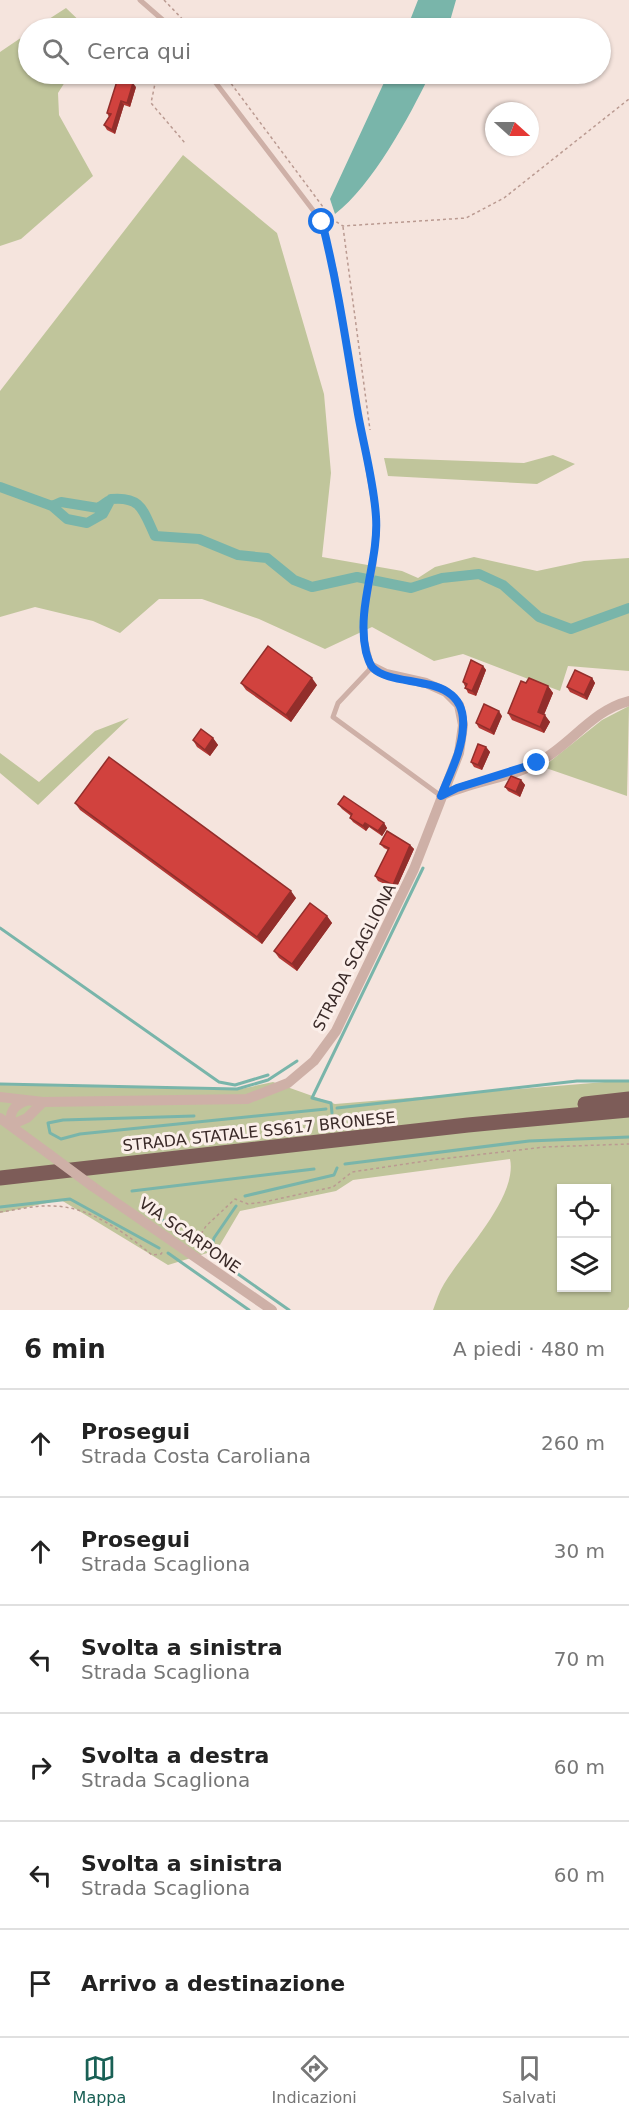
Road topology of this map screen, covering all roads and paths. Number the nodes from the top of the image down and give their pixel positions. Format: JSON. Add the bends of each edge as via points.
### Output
{"nodes":[{"id":1,"x":140,"y":0,"type":"edge"},
{"id":2,"x":164,"y":0,"type":"edge"},
{"id":3,"x":161,"y":18,"type":"edge"},
{"id":4,"x":181,"y":18,"type":"edge"},
{"id":5,"x":155,"y":84,"type":"edge"},
{"id":6,"x":217,"y":84,"type":"edge"},
{"id":7,"x":231,"y":84,"type":"edge"},
{"id":8,"x":629,"y":99,"type":"edge"},
{"id":9,"x":185,"y":143,"type":"dead end"},
{"id":10,"x":343,"y":226,"type":"junction"},
{"id":11,"x":371,"y":440,"type":"dead end"},
{"id":12,"x":372,"y":667,"type":"junction"},
{"id":13,"x":629,"y":701,"type":"edge"},
{"id":14,"x":441,"y":796,"type":"junction"},
{"id":15,"x":0,"y":1097,"type":"edge"},
{"id":16,"x":629,"y":1099,"type":"edge"},
{"id":17,"x":29,"y":1100,"type":"junction"},
{"id":18,"x":43,"y":1102,"type":"junction"},
{"id":19,"x":629,"y":1110,"type":"edge"},
{"id":20,"x":0,"y":1118,"type":"edge"},
{"id":21,"x":27,"y":1118,"type":"junction"},
{"id":22,"x":522,"y":1120,"type":"junction"},
{"id":23,"x":629,"y":1120,"type":"edge"},
{"id":24,"x":10,"y":1125,"type":"junction"},
{"id":25,"x":30,"y":1139,"type":"junction"},
{"id":26,"x":629,"y":1144,"type":"edge"},
{"id":27,"x":0,"y":1178,"type":"edge"},
{"id":28,"x":0,"y":1212,"type":"edge"},
{"id":29,"x":172,"y":1240,"type":"junction"},
{"id":30,"x":189,"y":1253,"type":"junction"},
{"id":31,"x":272,"y":1310,"type":"edge"}],
"edges":[{"from":1,"to":3,"type":"lane"},
{"from":2,"to":4,"type":"path"},
{"from":5,"to":9,"type":"path","via":[[151,103]]},
{"from":6,"to":12,"type":"lane","via":[[322,222],[335,273],[376,517],[374,564],[363,617],[363,640]]},
{"from":7,"to":10,"type":"path","via":[[332,219]]},
{"from":8,"to":10,"type":"path","via":[[504,198],[466,219]]},
{"from":10,"to":11,"type":"path"},
{"from":12,"to":14,"type":"street","name":"STRADA SCAGLIONA","via":[[436,687],[459,705],[464,725],[459,753]]},
{"from":12,"to":14,"type":"lane","via":[[338,703],[335,721]]},
{"from":13,"to":14,"type":"street","via":[[607,711],[537,763]]},
{"from":14,"to":18,"type":"street","name":"STRADA SCAGLIONA","via":[[414,869],[336,1031],[302,1072],[268,1092],[230,1101]]},
{"from":15,"to":17,"type":"street","name":"STRADA SCAGLIONA"},
{"from":16,"to":22,"type":"main road","via":[[571,1106]]},
{"from":17,"to":18,"type":"street","name":"STRADA SCAGLIONA"},
{"from":17,"to":24,"type":"street","via":[[13,1108]]},
{"from":18,"to":21,"type":"street"},
{"from":19,"to":22,"type":"main road"},
{"from":20,"to":24,"type":"street","name":"VIA SCARPONE"},
{"from":21,"to":24,"type":"street"},
{"from":21,"to":25,"type":"street"},
{"from":22,"to":23,"type":"main road"},
{"from":22,"to":27,"type":"main road","name":"STRADA STATALE SS617 BRONESE"},
{"from":24,"to":25,"type":"street","name":"VIA SCARPONE"},
{"from":25,"to":29,"type":"street","name":"VIA SCARPONE","bridge":true},
{"from":26,"to":30,"type":"path","via":[[545,1147],[432,1160],[352,1172],[333,1186],[264,1202],[248,1204],[235,1199],[206,1226]]},
{"from":28,"to":29,"type":"path","via":[[71,1207],[124,1234],[152,1255],[161,1254]]},
{"from":29,"to":30,"type":"street","name":"VIA SCARPONE"},
{"from":30,"to":31,"type":"street","name":"VIA SCARPONE"}]}
